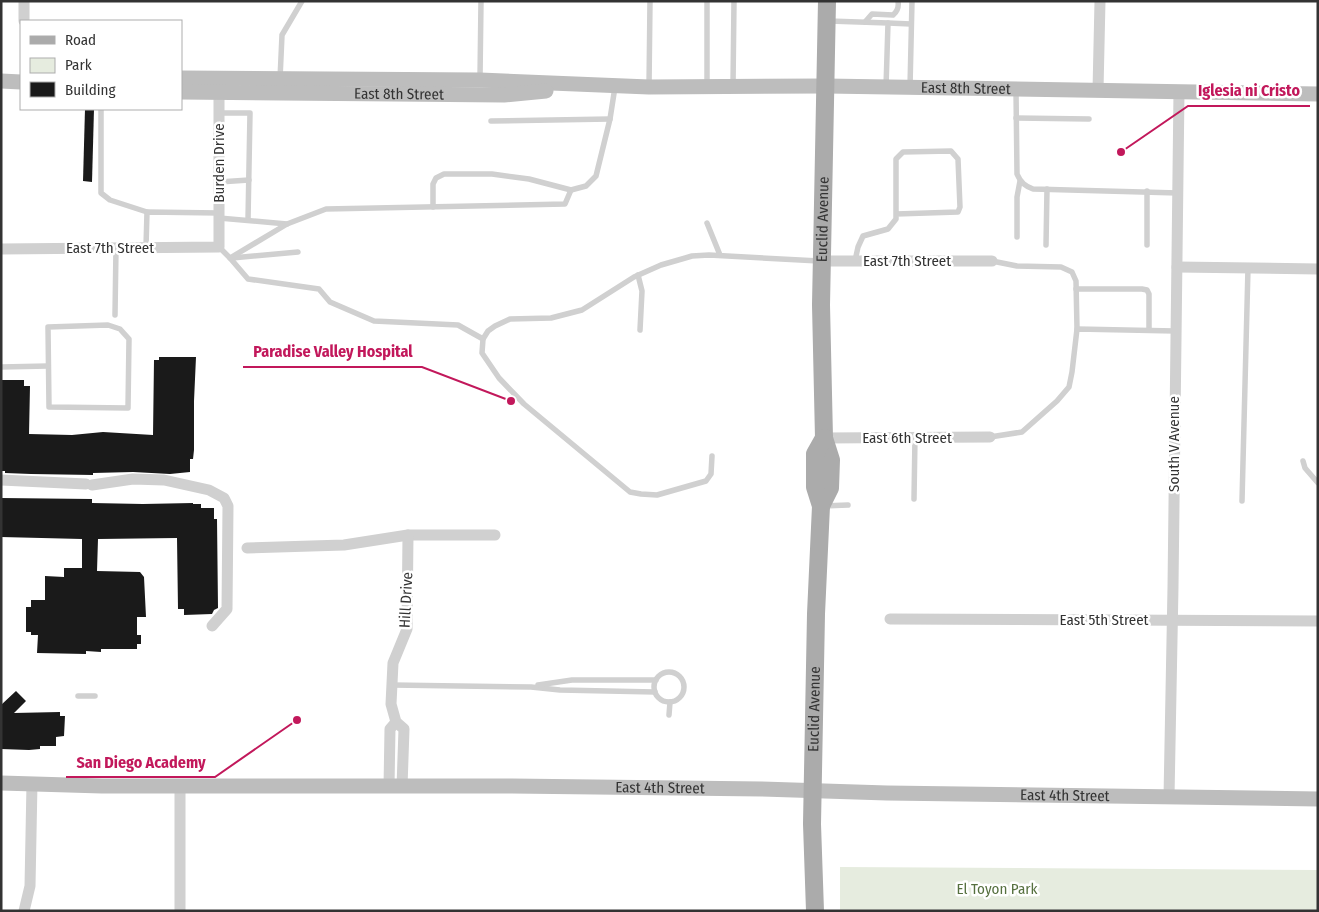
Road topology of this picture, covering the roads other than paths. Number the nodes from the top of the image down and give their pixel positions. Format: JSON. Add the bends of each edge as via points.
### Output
{"nodes":[{"id":1,"x":24,"y":1,"type":"edge"},
{"id":2,"x":302,"y":1,"type":"edge"},
{"id":3,"x":481,"y":1,"type":"edge"},
{"id":4,"x":650,"y":1,"type":"edge"},
{"id":5,"x":707,"y":1,"type":"edge"},
{"id":6,"x":734,"y":1,"type":"edge"},
{"id":7,"x":827,"y":1,"type":"edge"},
{"id":8,"x":898,"y":1,"type":"edge"},
{"id":9,"x":912,"y":1,"type":"edge"},
{"id":10,"x":1100,"y":1,"type":"edge"},
{"id":11,"x":24,"y":20,"type":"edge"},
{"id":12,"x":827,"y":21,"type":"junction"},
{"id":13,"x":865,"y":22,"type":"junction"},
{"id":14,"x":888,"y":23,"type":"junction"},
{"id":15,"x":911,"y":24,"type":"junction"},
{"id":16,"x":182,"y":78,"type":"edge"},
{"id":17,"x":280,"y":79,"type":"junction"},
{"id":18,"x":480,"y":80,"type":"junction"},
{"id":19,"x":1,"y":81,"type":"edge"},
{"id":20,"x":20,"y":82,"type":"edge"},
{"id":21,"x":219,"y":85,"type":"junction"},
{"id":22,"x":615,"y":86,"type":"junction"},
{"id":23,"x":707,"y":86,"type":"junction"},
{"id":24,"x":732,"y":86,"type":"junction"},
{"id":25,"x":826,"y":86,"type":"junction"},
{"id":26,"x":649,"y":87,"type":"junction"},
{"id":27,"x":886,"y":87,"type":"junction"},
{"id":28,"x":910,"y":87,"type":"junction"},
{"id":29,"x":1016,"y":89,"type":"junction"},
{"id":30,"x":1098,"y":90,"type":"junction"},
{"id":31,"x":1179,"y":91,"type":"junction"},
{"id":32,"x":182,"y":92,"type":"edge"},
{"id":33,"x":1318,"y":94,"type":"edge"},
{"id":34,"x":101,"y":110,"type":"edge"},
{"id":35,"x":219,"y":113,"type":"junction"},
{"id":36,"x":1016,"y":118,"type":"junction"},
{"id":37,"x":610,"y":119,"type":"junction"},
{"id":38,"x":1089,"y":119,"type":"dead end"},
{"id":39,"x":491,"y":121,"type":"dead end"},
{"id":40,"x":248,"y":180,"type":"junction"},
{"id":41,"x":1020,"y":181,"type":"junction"},
{"id":42,"x":219,"y":182,"type":"junction"},
{"id":43,"x":571,"y":190,"type":"junction"},
{"id":44,"x":1047,"y":190,"type":"junction"},
{"id":45,"x":1147,"y":191,"type":"junction"},
{"id":46,"x":1178,"y":193,"type":"junction"},
{"id":47,"x":433,"y":207,"type":"junction"},
{"id":48,"x":147,"y":212,"type":"junction"},
{"id":49,"x":896,"y":214,"type":"junction"},
{"id":50,"x":219,"y":216,"type":"junction"},
{"id":51,"x":248,"y":220,"type":"junction"},
{"id":52,"x":707,"y":223,"type":"dead end"},
{"id":53,"x":287,"y":224,"type":"junction"},
{"id":54,"x":1017,"y":237,"type":"dead end"},
{"id":55,"x":1046,"y":245,"type":"dead end"},
{"id":56,"x":1147,"y":245,"type":"dead end"},
{"id":57,"x":116,"y":248,"type":"junction"},
{"id":58,"x":146,"y":248,"type":"junction"},
{"id":59,"x":219,"y":248,"type":"junction"},
{"id":60,"x":1,"y":249,"type":"edge"},
{"id":61,"x":298,"y":252,"type":"dead end"},
{"id":62,"x":720,"y":255,"type":"junction"},
{"id":63,"x":230,"y":258,"type":"junction"},
{"id":64,"x":992,"y":261,"type":"joint"},
{"id":65,"x":821,"y":262,"type":"junction"},
{"id":66,"x":855,"y":262,"type":"junction"},
{"id":67,"x":1177,"y":267,"type":"junction"},
{"id":68,"x":1248,"y":268,"type":"junction"},
{"id":69,"x":1318,"y":269,"type":"edge"},
{"id":70,"x":638,"y":275,"type":"junction"},
{"id":71,"x":1076,"y":289,"type":"junction"},
{"id":72,"x":115,"y":315,"type":"dead end"},
{"id":73,"x":1078,"y":329,"type":"junction"},
{"id":74,"x":640,"y":330,"type":"dead end"},
{"id":75,"x":1149,"y":330,"type":"junction"},
{"id":76,"x":1175,"y":331,"type":"junction"},
{"id":77,"x":483,"y":339,"type":"junction"},
{"id":78,"x":48,"y":366,"type":"junction"},
{"id":79,"x":1,"y":367,"type":"edge"},
{"id":80,"x":990,"y":437,"type":"joint"},
{"id":81,"x":824,"y":438,"type":"junction"},
{"id":82,"x":915,"y":438,"type":"junction"},
{"id":83,"x":712,"y":456,"type":"dead end"},
{"id":84,"x":1302,"y":460,"type":"dead end"},
{"id":85,"x":1,"y":480,"type":"edge"},
{"id":86,"x":1318,"y":483,"type":"edge"},
{"id":87,"x":914,"y":499,"type":"dead end"},
{"id":88,"x":1242,"y":501,"type":"dead end"},
{"id":89,"x":848,"y":505,"type":"dead end"},
{"id":90,"x":821,"y":506,"type":"junction"},
{"id":91,"x":408,"y":535,"type":"junction"},
{"id":92,"x":495,"y":535,"type":"dead end"},
{"id":93,"x":247,"y":548,"type":"dead end"},
{"id":94,"x":890,"y":618,"type":"dead end"},
{"id":95,"x":1173,"y":620,"type":"junction"},
{"id":96,"x":1318,"y":621,"type":"edge"},
{"id":97,"x":212,"y":626,"type":"dead end"},
{"id":98,"x":656,"y":680,"type":"junction"},
{"id":99,"x":392,"y":685,"type":"junction"},
{"id":100,"x":531,"y":686,"type":"junction"},
{"id":101,"x":655,"y":692,"type":"junction"},
{"id":102,"x":78,"y":696,"type":"dead end"},
{"id":103,"x":95,"y":696,"type":"dead end"},
{"id":104,"x":670,"y":702,"type":"junction"},
{"id":105,"x":670,"y":714,"type":"dead end"},
{"id":106,"x":1,"y":783,"type":"edge"},
{"id":107,"x":32,"y":783,"type":"junction"},
{"id":108,"x":180,"y":786,"type":"junction"},
{"id":109,"x":396,"y":787,"type":"junction"},
{"id":110,"x":814,"y":790,"type":"junction"},
{"id":111,"x":1169,"y":797,"type":"junction"},
{"id":112,"x":1318,"y":799,"type":"edge"},
{"id":113,"x":24,"y":911,"type":"edge"},
{"id":114,"x":180,"y":911,"type":"edge"},
{"id":115,"x":815,"y":911,"type":"edge"}],
"edges":[{"from":1,"to":11,"type":"street"},
{"from":2,"to":17,"type":"lane","via":[[282,35]]},
{"from":3,"to":18,"type":"lane"},
{"from":4,"to":26,"type":"lane"},
{"from":5,"to":23,"type":"lane"},
{"from":6,"to":24,"type":"lane"},
{"from":7,"to":12,"type":"main road","name":"Euclid Avenue"},
{"from":8,"to":13,"type":"lane","via":[[897,12],[872,14]]},
{"from":9,"to":15,"type":"lane"},
{"from":10,"to":30,"type":"street"},
{"from":12,"to":13,"type":"lane"},
{"from":12,"to":25,"type":"main road","name":"Euclid Avenue"},
{"from":13,"to":14,"type":"lane"},
{"from":14,"to":15,"type":"lane"},
{"from":14,"to":27,"type":"lane"},
{"from":15,"to":28,"type":"lane"},
{"from":16,"to":21,"type":"main road","name":"East 8th Street"},
{"from":17,"to":18,"type":"main road","name":"East 8th Street"},
{"from":17,"to":21,"type":"main road","name":"East 8th Street"},
{"from":18,"to":22,"type":"main road","name":"East 8th Street"},
{"from":19,"to":20,"type":"main road"},
{"from":21,"to":22,"type":"main road","name":"East 8th Street","via":[[504,95]]},
{"from":21,"to":32,"type":"main road","name":"East 8th Street"},
{"from":21,"to":35,"type":"street","name":"Burden Drive"},
{"from":22,"to":26,"type":"main road","name":"East 8th Street"},
{"from":22,"to":37,"type":"lane"},
{"from":23,"to":24,"type":"main road","name":"East 8th Street"},
{"from":23,"to":26,"type":"main road","name":"East 8th Street"},
{"from":24,"to":25,"type":"main road","name":"East 8th Street"},
{"from":25,"to":27,"type":"main road","name":"East 8th Street"},
{"from":25,"to":65,"type":"main road","name":"Euclid Avenue"},
{"from":27,"to":28,"type":"main road","name":"East 8th Street"},
{"from":28,"to":29,"type":"main road","name":"East 8th Street"},
{"from":29,"to":30,"type":"main road","name":"East 8th Street"},
{"from":29,"to":36,"type":"lane"},
{"from":30,"to":31,"type":"main road","name":"East 8th Street"},
{"from":31,"to":33,"type":"main road","name":"East 8th Street"},
{"from":31,"to":46,"type":"street","name":"South V Avenue"},
{"from":34,"to":48,"type":"lane","via":[[101,193],[110,200]]},
{"from":35,"to":40,"type":"lane","via":[[250,113]]},
{"from":35,"to":42,"type":"street","name":"Burden Drive"},
{"from":36,"to":38,"type":"lane"},
{"from":36,"to":41,"type":"lane","via":[[1016,165]]},
{"from":37,"to":39,"type":"lane"},
{"from":37,"to":43,"type":"lane","via":[[596,176],[586,186]]},
{"from":40,"to":42,"type":"lane"},
{"from":40,"to":51,"type":"lane"},
{"from":41,"to":44,"type":"lane","via":[[1034,189]]},
{"from":41,"to":54,"type":"lane"},
{"from":42,"to":50,"type":"street","name":"Burden Drive"},
{"from":43,"to":47,"type":"lane","via":[[565,204]]},
{"from":43,"to":47,"type":"lane","via":[[492,174],[444,174],[436,178]]},
{"from":44,"to":45,"type":"lane"},
{"from":44,"to":55,"type":"lane"},
{"from":45,"to":46,"type":"lane"},
{"from":45,"to":56,"type":"lane"},
{"from":46,"to":67,"type":"street","name":"South V Avenue"},
{"from":47,"to":53,"type":"lane","via":[[326,209]]},
{"from":48,"to":50,"type":"lane"},
{"from":48,"to":58,"type":"lane"},
{"from":49,"to":49,"type":"lane","via":[[896,159],[899,154],[950,151],[955,155],[958,159],[958,212]]},
{"from":49,"to":66,"type":"lane","via":[[888,229],[863,236]]},
{"from":50,"to":51,"type":"lane"},
{"from":50,"to":59,"type":"street","name":"Burden Drive"},
{"from":51,"to":53,"type":"lane"},
{"from":52,"to":62,"type":"lane"},
{"from":53,"to":63,"type":"lane"},
{"from":57,"to":58,"type":"street","name":"East 7th Street"},
{"from":57,"to":60,"type":"street","name":"East 7th Street"},
{"from":57,"to":72,"type":"lane"},
{"from":58,"to":59,"type":"street","name":"East 7th Street"},
{"from":59,"to":63,"type":"lane"},
{"from":61,"to":63,"type":"lane"},
{"from":62,"to":65,"type":"lane"},
{"from":62,"to":70,"type":"lane","via":[[692,256],[661,264]]},
{"from":63,"to":77,"type":"lane","via":[[248,279],[319,289],[330,302],[374,320],[458,325]]},
{"from":64,"to":66,"type":"street","name":"East 7th Street"},
{"from":64,"to":71,"type":"lane","via":[[1017,266],[1061,267],[1072,272]]},
{"from":65,"to":66,"type":"street","name":"East 7th Street"},
{"from":65,"to":81,"type":"main road","name":"Euclid Avenue"},
{"from":67,"to":68,"type":"street"},
{"from":67,"to":76,"type":"street","name":"South V Avenue"},
{"from":68,"to":69,"type":"street"},
{"from":68,"to":88,"type":"lane"},
{"from":70,"to":74,"type":"lane","via":[[642,291]]},
{"from":70,"to":77,"type":"lane","via":[[582,310],[551,318],[510,320],[495,326]]},
{"from":71,"to":73,"type":"lane"},
{"from":71,"to":75,"type":"lane","via":[[1147,290]]},
{"from":73,"to":75,"type":"lane"},
{"from":73,"to":80,"type":"lane","via":[[1069,387],[1022,432]]},
{"from":75,"to":76,"type":"lane"},
{"from":76,"to":95,"type":"street","name":"South V Avenue"},
{"from":77,"to":83,"type":"lane","via":[[482,354],[499,378],[524,404],[630,492],[657,495],[706,481],[711,474]]},
{"from":78,"to":78,"type":"lane","via":[[49,407],[128,408],[129,339],[120,330],[108,325],[48,327]]},
{"from":78,"to":79,"type":"lane"},
{"from":80,"to":82,"type":"street","name":"East 6th Street"},
{"from":81,"to":82,"type":"street","name":"East 6th Street"},
{"from":81,"to":90,"type":"main road","name":"Euclid Avenue","via":[[815,454],[815,487]]},
{"from":82,"to":87,"type":"lane"},
{"from":84,"to":86,"type":"lane"},
{"from":85,"to":97,"type":"street","via":[[89,485],[133,479],[164,480],[209,490],[224,498],[228,506],[226,609]]},
{"from":89,"to":90,"type":"lane"},
{"from":90,"to":110,"type":"main road","name":"Euclid Avenue"},
{"from":91,"to":92,"type":"street"},
{"from":91,"to":93,"type":"street","via":[[344,545]]},
{"from":91,"to":99,"type":"street","name":"Hill Drive","via":[[407,629],[393,663]]},
{"from":94,"to":95,"type":"street","name":"East 5th Street"},
{"from":95,"to":96,"type":"street","name":"East 5th Street"},
{"from":95,"to":111,"type":"street","name":"South V Avenue"},
{"from":98,"to":100,"type":"lane","via":[[572,680]]},
{"from":98,"to":101,"type":"lane"},
{"from":98,"to":104,"type":"lane","via":[[667,672],[681,677],[684,691],[678,700]]},
{"from":99,"to":100,"type":"lane"},
{"from":99,"to":109,"type":"street","name":"Hill Drive","via":[[391,704],[396,722],[404,729]]},
{"from":100,"to":101,"type":"lane","via":[[560,690]]},
{"from":101,"to":104,"type":"lane","via":[[662,700]]},
{"from":102,"to":103,"type":"lane"},
{"from":104,"to":105,"type":"lane"},
{"from":106,"to":107,"type":"main road","name":"East 4th Street"},
{"from":107,"to":108,"type":"main road","name":"East 4th Street"},
{"from":107,"to":113,"type":"street","via":[[30,886]]},
{"from":108,"to":109,"type":"main road","name":"East 4th Street"},
{"from":108,"to":114,"type":"street"},
{"from":109,"to":110,"type":"main road","name":"East 4th Street"},
{"from":110,"to":111,"type":"main road","name":"East 4th Street"},
{"from":110,"to":115,"type":"main road","name":"Euclid Avenue"},
{"from":111,"to":112,"type":"main road","name":"East 4th Street"}]}
